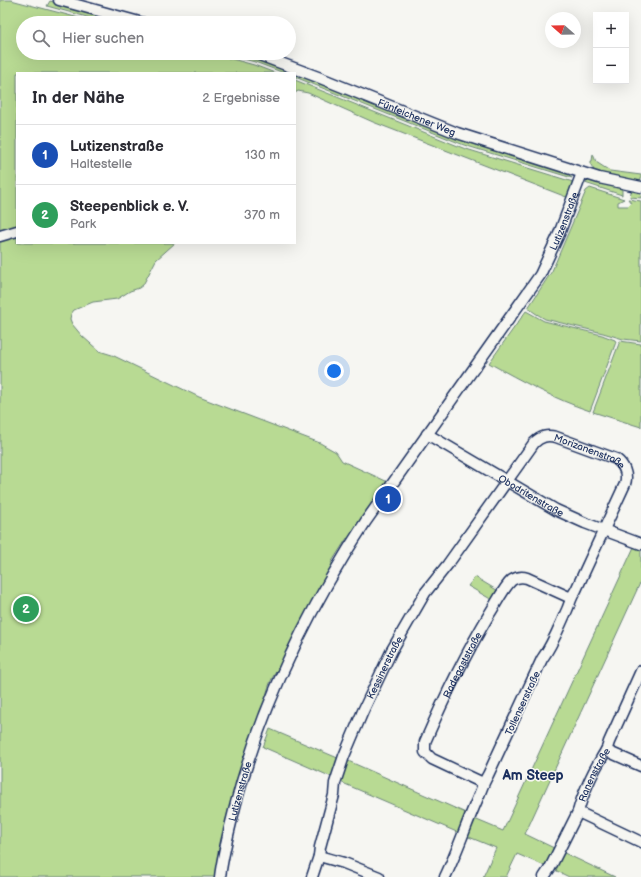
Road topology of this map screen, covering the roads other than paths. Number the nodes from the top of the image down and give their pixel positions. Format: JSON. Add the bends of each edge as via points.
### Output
{"nodes":[{"id":1,"x":59,"y":0,"type":"edge"},
{"id":2,"x":117,"y":16,"type":"edge"},
{"id":3,"x":273,"y":60,"type":"edge"},
{"id":4,"x":582,"y":172,"type":"junction"},
{"id":5,"x":641,"y":187,"type":"edge"},
{"id":6,"x":16,"y":231,"type":"edge"},
{"id":7,"x":0,"y":236,"type":"edge"},
{"id":8,"x":427,"y":434,"type":"junction"},
{"id":9,"x":507,"y":481,"type":"junction"},
{"id":10,"x":604,"y":531,"type":"junction"},
{"id":11,"x":641,"y":544,"type":"edge"},
{"id":12,"x":571,"y":598,"type":"junction"},
{"id":13,"x":641,"y":671,"type":"edge"},
{"id":14,"x":607,"y":751,"type":"junction"},
{"id":15,"x":641,"y":766,"type":"edge"},
{"id":16,"x":483,"y":783,"type":"junction"},
{"id":17,"x":578,"y":812,"type":"junction"},
{"id":18,"x":641,"y":842,"type":"edge"},
{"id":19,"x":320,"y":856,"type":"junction"},
{"id":20,"x":220,"y":877,"type":"edge"},
{"id":21,"x":312,"y":877,"type":"edge"},
{"id":22,"x":379,"y":877,"type":"edge"},
{"id":23,"x":445,"y":877,"type":"edge"},
{"id":24,"x":544,"y":877,"type":"edge"}],
"edges":[{"from":1,"to":2,"type":"street"},
{"from":3,"to":4,"type":"street","name":"Fünfeichener Weg","via":[[457,132]]},
{"from":4,"to":5,"type":"street","name":"Fünfeichener Weg"},
{"from":4,"to":8,"type":"street","name":"Lutizenstraße","via":[[559,234],[540,275]]},
{"from":6,"to":7,"type":"street"},
{"from":8,"to":9,"type":"street","name":"Obodritenstraße"},
{"from":8,"to":20,"type":"street","name":"Lutizenstraße","via":[[352,541],[296,641],[272,696],[246,770],[230,827]]},
{"from":9,"to":10,"type":"street","name":"Obodritenstraße","via":[[556,510]]},
{"from":9,"to":10,"type":"street","name":"Morizanenstraße","via":[[534,443],[546,436],[556,436],[616,459],[625,470],[626,479]]},
{"from":9,"to":19,"type":"street","name":"Kessinerstraße","via":[[435,582],[424,593],[392,650],[337,775]]},
{"from":10,"to":11,"type":"street","name":"Obodritenstraße"},
{"from":10,"to":12,"type":"street","name":"Tollenserstraße"},
{"from":12,"to":16,"type":"street","name":"Tollenserstraße","via":[[550,648],[542,659]]},
{"from":12,"to":16,"type":"street","name":"Radegaststraße","via":[[527,578],[513,579],[452,680],[425,742],[425,752],[432,760]]},
{"from":13,"to":14,"type":"street","name":"Ranenstraße"},
{"from":14,"to":15,"type":"street"},
{"from":14,"to":17,"type":"street","name":"Ranenstraße","via":[[601,758]]},
{"from":16,"to":23,"type":"street","name":"Tollenserstraße"},
{"from":17,"to":18,"type":"street"},
{"from":17,"to":24,"type":"street","name":"Ranenstraße"},
{"from":19,"to":21,"type":"street","name":"Kessinerstraße"},
{"from":19,"to":22,"type":"street"}]}
